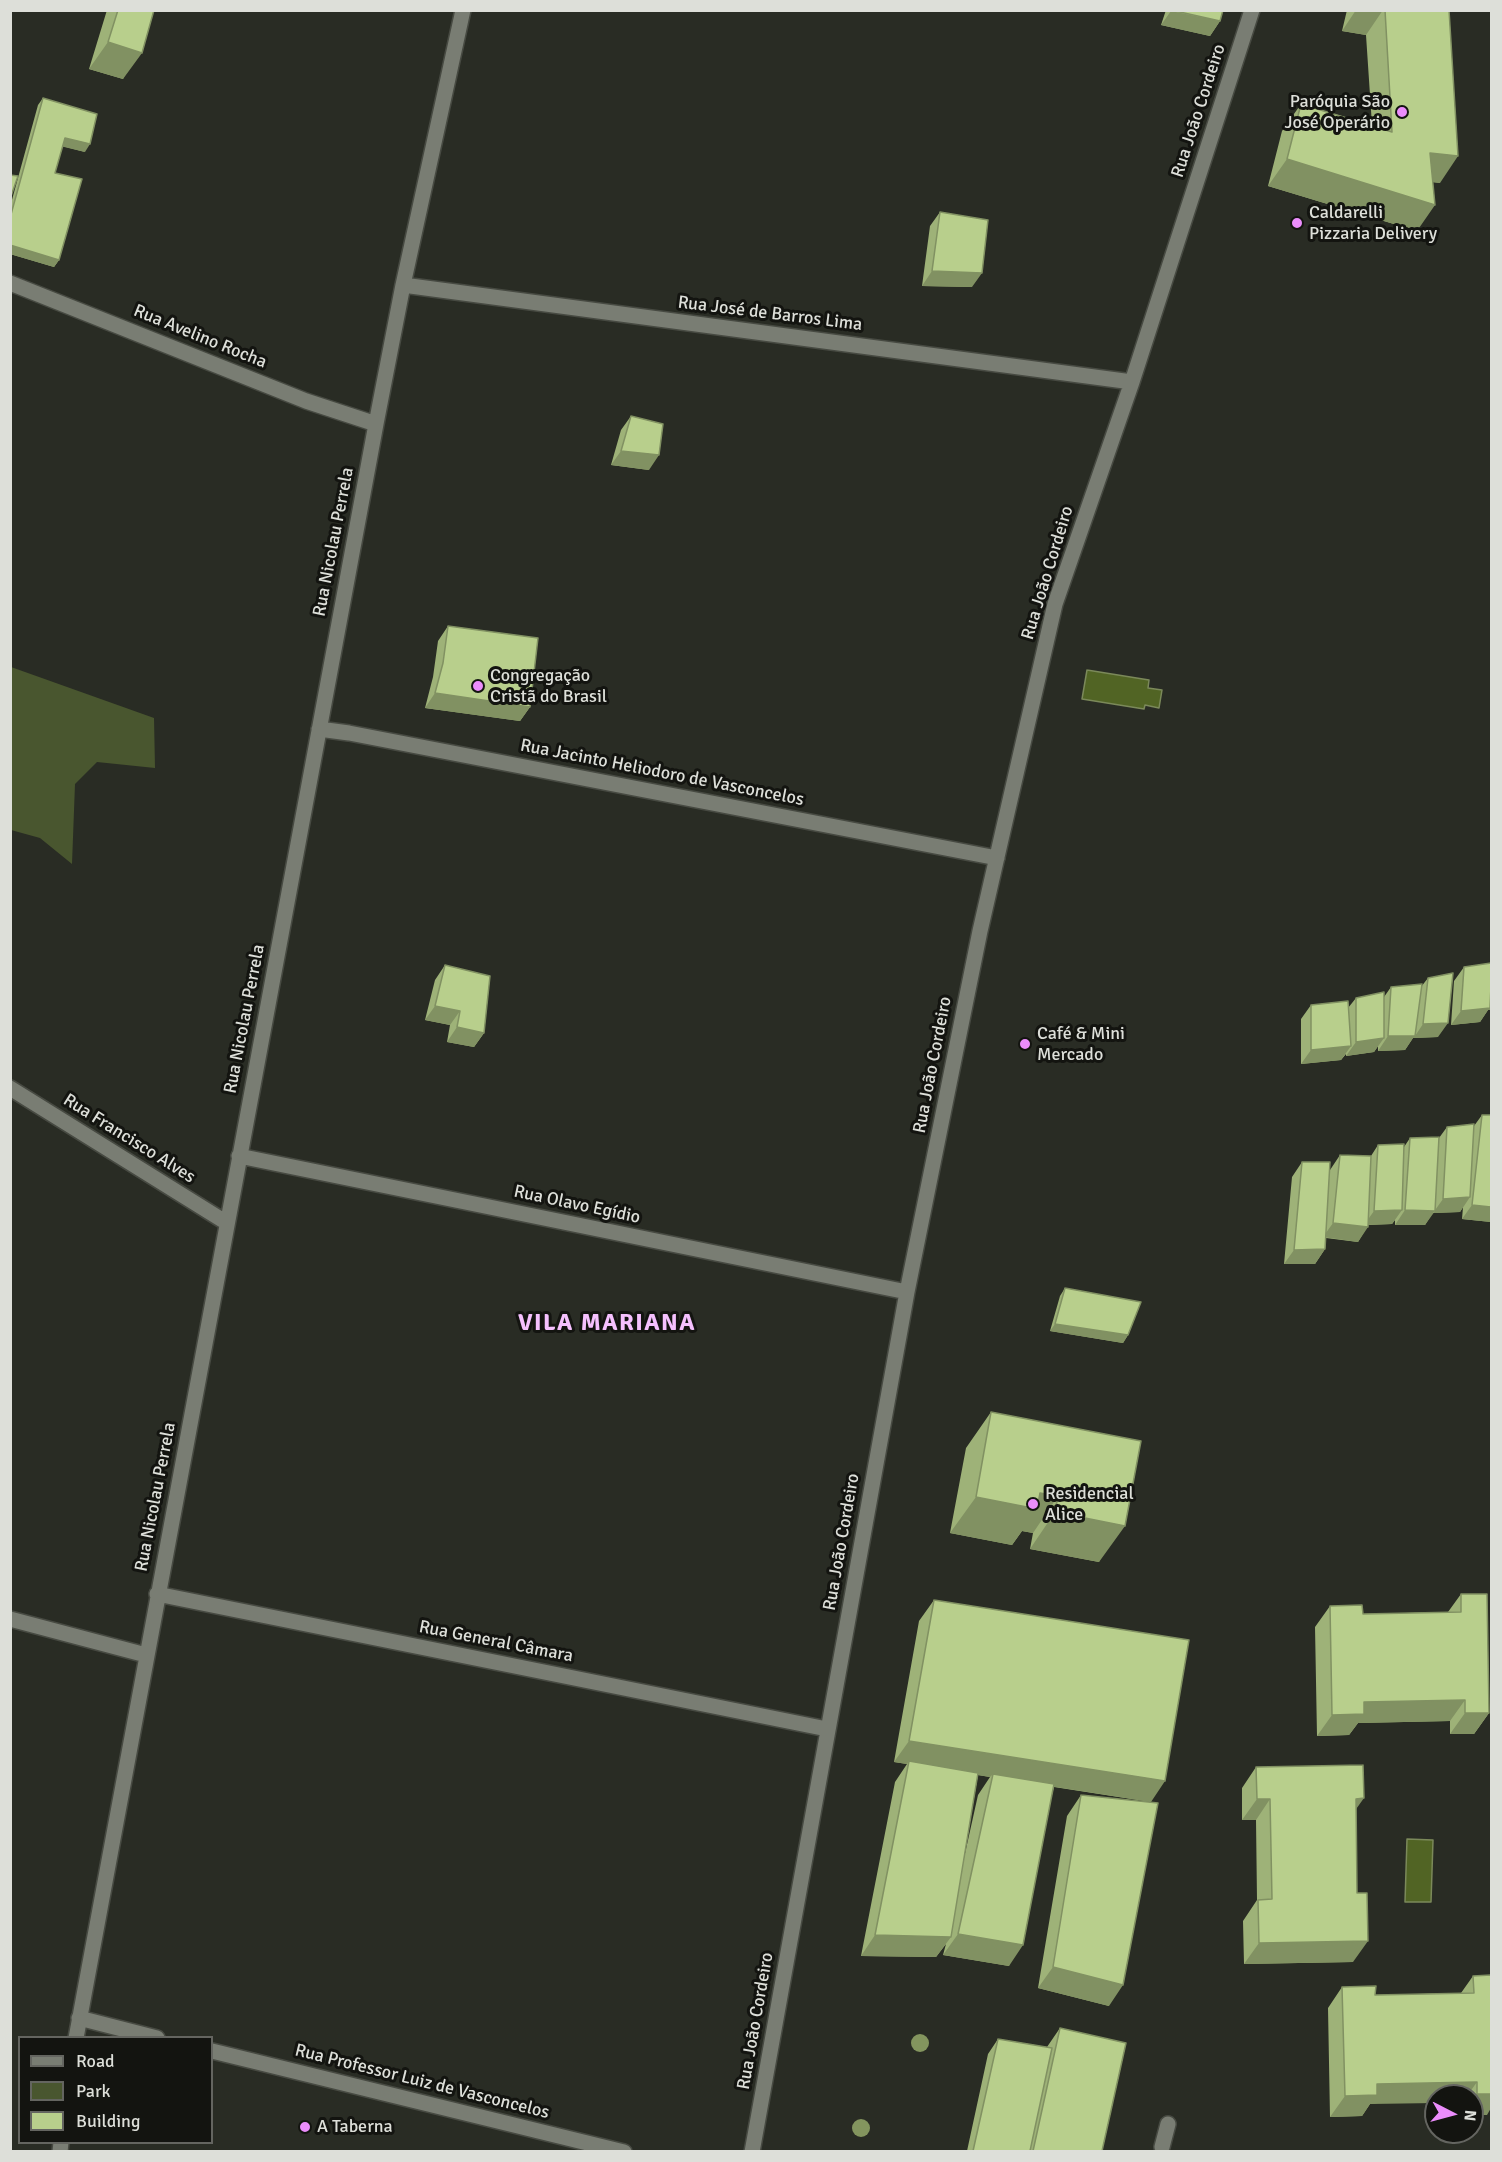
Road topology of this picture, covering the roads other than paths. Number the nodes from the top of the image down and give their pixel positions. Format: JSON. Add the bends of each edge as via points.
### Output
{"nodes":[{"id":1,"x":463,"y":10,"type":"edge"},
{"id":2,"x":1252,"y":10,"type":"edge"},
{"id":3,"x":10,"y":283,"type":"edge"},
{"id":4,"x":403,"y":285,"type":"junction"},
{"id":5,"x":1132,"y":382,"type":"junction"},
{"id":6,"x":376,"y":424,"type":"junction"},
{"id":7,"x":319,"y":729,"type":"junction"},
{"id":8,"x":997,"y":858,"type":"junction"},
{"id":9,"x":10,"y":1088,"type":"edge"},
{"id":10,"x":240,"y":1156,"type":"junction"},
{"id":11,"x":227,"y":1223,"type":"junction"},
{"id":12,"x":907,"y":1292,"type":"junction"},
{"id":13,"x":157,"y":1594,"type":"junction"},
{"id":14,"x":10,"y":1618,"type":"edge"},
{"id":15,"x":146,"y":1655,"type":"junction"},
{"id":16,"x":827,"y":1729,"type":"junction"},
{"id":17,"x":79,"y":2018,"type":"junction"},
{"id":18,"x":76,"y":2036,"type":"edge"},
{"id":19,"x":153,"y":2036,"type":"edge"},
{"id":20,"x":213,"y":2051,"type":"edge"},
{"id":21,"x":1168,"y":2124,"type":"dead end"},
{"id":22,"x":1162,"y":2147,"type":"dead end"},
{"id":23,"x":624,"y":2151,"type":"edge"},
{"id":24,"x":752,"y":2151,"type":"edge"}],
"edges":[{"from":1,"to":4,"type":"street","name":"Rua Nicolau Perrela"},
{"from":2,"to":5,"type":"street","name":"Rua João Cordeiro"},
{"from":3,"to":6,"type":"street","name":"Rua Avelino Rocha","via":[[306,401]]},
{"from":4,"to":5,"type":"street","name":"Rua José de Barros Lima"},
{"from":4,"to":6,"type":"street","name":"Rua Nicolau Perrela"},
{"from":5,"to":8,"type":"street","name":"Rua João Cordeiro","via":[[1055,604]]},
{"from":6,"to":7,"type":"street","name":"Rua Nicolau Perrela"},
{"from":7,"to":8,"type":"street","name":"Rua Jacinto Heliodoro de Vasconcelos"},
{"from":7,"to":10,"type":"street","name":"Rua Nicolau Perrela"},
{"from":8,"to":12,"type":"street","name":"Rua João Cordeiro"},
{"from":9,"to":11,"type":"street","name":"Rua Francisco Alves"},
{"from":10,"to":11,"type":"street","name":"Rua Nicolau Perrela"},
{"from":10,"to":12,"type":"street","name":"Rua Olavo Egídio"},
{"from":11,"to":13,"type":"street","name":"Rua Nicolau Perrela"},
{"from":12,"to":16,"type":"street","name":"Rua João Cordeiro"},
{"from":13,"to":15,"type":"street","name":"Rua Nicolau Perrela"},
{"from":13,"to":16,"type":"street","name":"Rua General Câmara"},
{"from":14,"to":15,"type":"street"},
{"from":15,"to":17,"type":"street","name":"Rua Nicolau Perrela"},
{"from":16,"to":24,"type":"street","name":"Rua João Cordeiro"},
{"from":17,"to":18,"type":"street","name":"Rua Nicolau Perrela"},
{"from":17,"to":19,"type":"street"},
{"from":20,"to":23,"type":"street","name":"Rua Professor Luiz de Vasconcelos"},
{"from":21,"to":22,"type":"street"}]}
